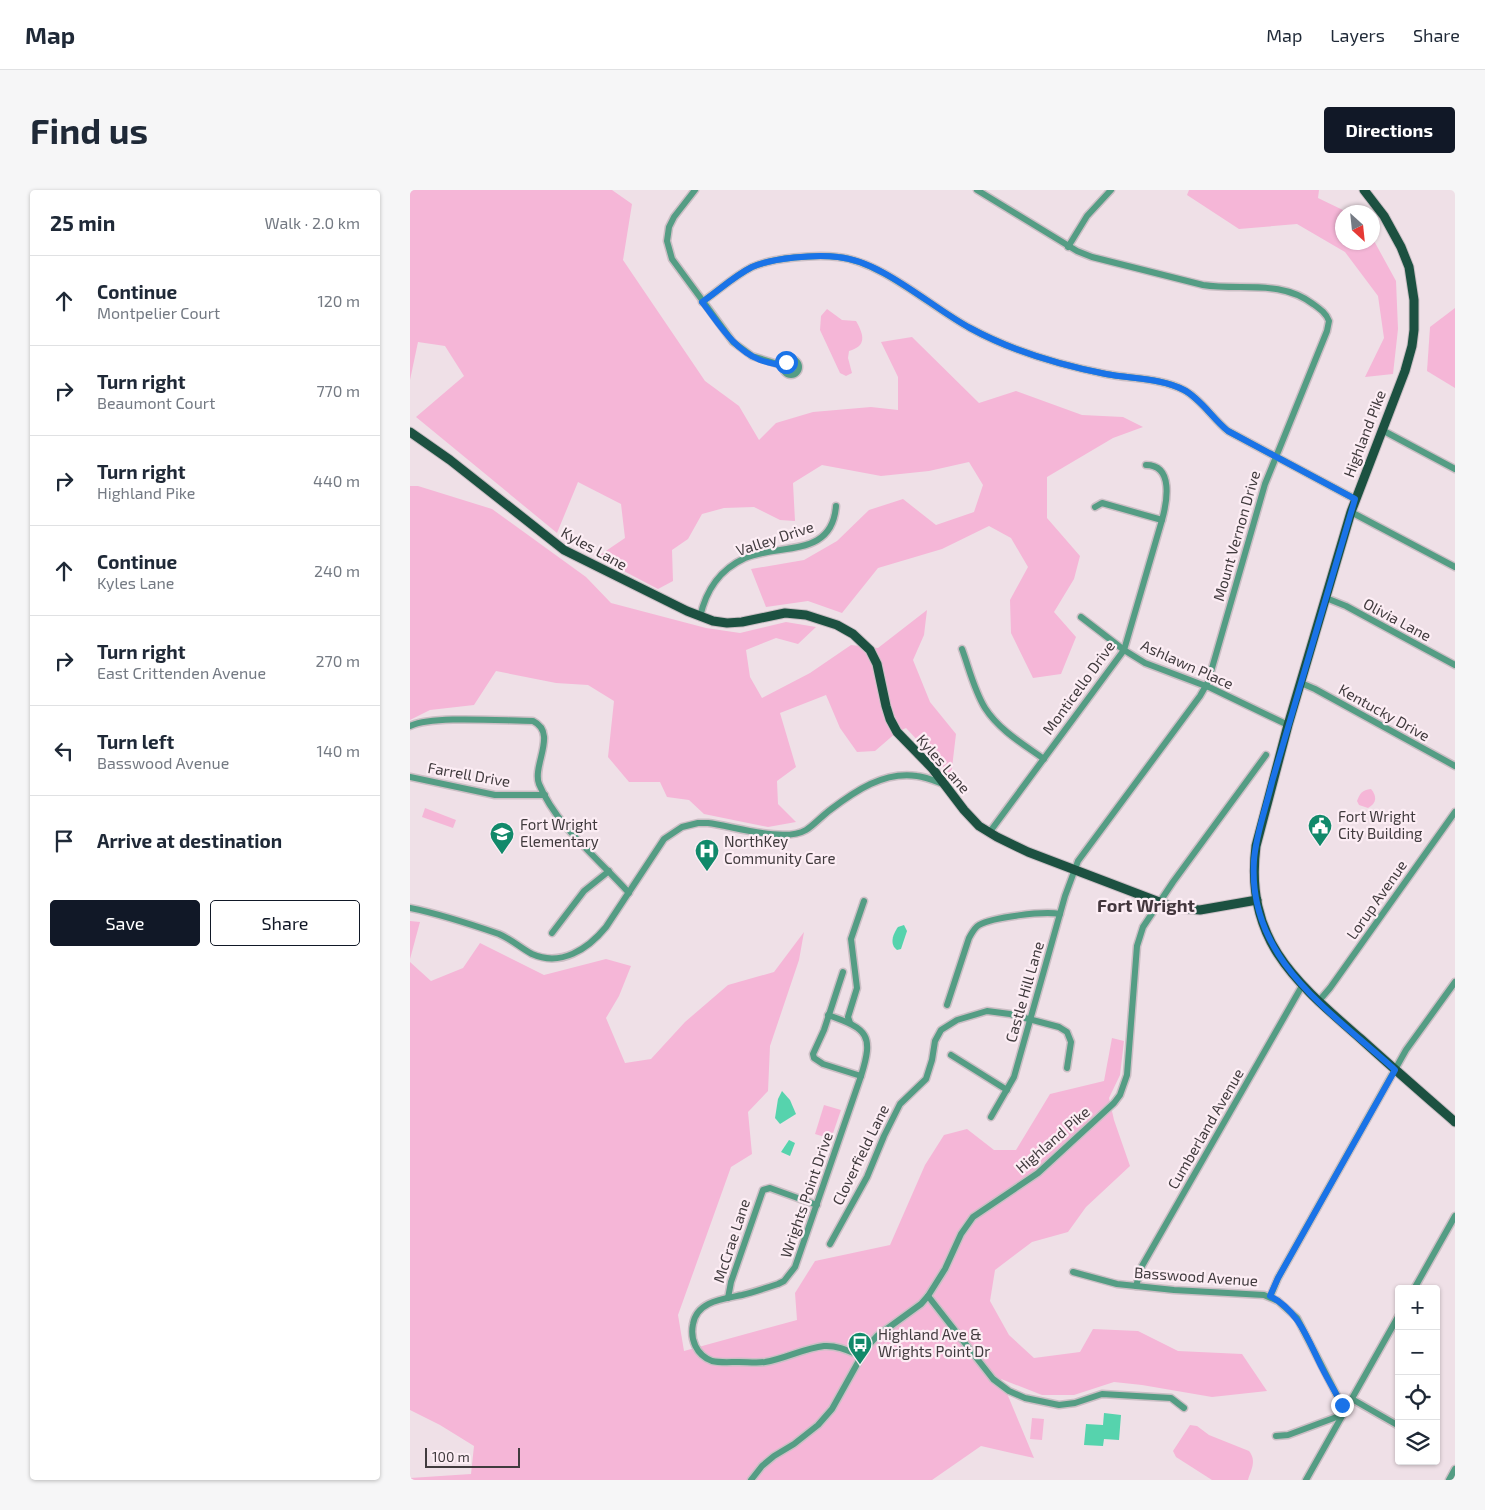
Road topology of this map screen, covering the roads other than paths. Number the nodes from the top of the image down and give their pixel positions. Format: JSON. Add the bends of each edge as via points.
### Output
{"nodes":[{"id":1,"x":696,"y":190,"type":"edge"},
{"id":2,"x":977,"y":190,"type":"edge"},
{"id":3,"x":1111,"y":190,"type":"edge"},
{"id":4,"x":1364,"y":190,"type":"edge"},
{"id":5,"x":1068,"y":247,"type":"junction"},
{"id":6,"x":702,"y":302,"type":"junction"},
{"id":7,"x":784,"y":366,"type":"dead end"},
{"id":8,"x":1382,"y":430,"type":"junction"},
{"id":9,"x":410,"y":432,"type":"edge"},
{"id":10,"x":1275,"y":457,"type":"junction"},
{"id":11,"x":1146,"y":465,"type":"dead end"},
{"id":12,"x":1455,"y":469,"type":"edge"},
{"id":13,"x":1355,"y":499,"type":"junction"},
{"id":14,"x":836,"y":506,"type":"dead end"},
{"id":15,"x":1095,"y":507,"type":"dead end"},
{"id":16,"x":1351,"y":512,"type":"junction"},
{"id":17,"x":1162,"y":520,"type":"junction"},
{"id":18,"x":1455,"y":567,"type":"edge"},
{"id":19,"x":1326,"y":598,"type":"junction"},
{"id":20,"x":700,"y":617,"type":"junction"},
{"id":21,"x":1081,"y":617,"type":"dead end"},
{"id":22,"x":962,"y":649,"type":"dead end"},
{"id":23,"x":1124,"y":650,"type":"junction"},
{"id":24,"x":1455,"y":665,"type":"edge"},
{"id":25,"x":1301,"y":683,"type":"junction"},
{"id":26,"x":1206,"y":686,"type":"junction"},
{"id":27,"x":1288,"y":725,"type":"junction"},
{"id":28,"x":410,"y":726,"type":"edge"},
{"id":29,"x":1266,"y":756,"type":"dead end"},
{"id":30,"x":1044,"y":759,"type":"junction"},
{"id":31,"x":1455,"y":766,"type":"edge"},
{"id":32,"x":410,"y":777,"type":"edge"},
{"id":33,"x":943,"y":784,"type":"junction"},
{"id":34,"x":544,"y":795,"type":"junction"},
{"id":35,"x":1455,"y":812,"type":"edge"},
{"id":36,"x":989,"y":833,"type":"junction"},
{"id":37,"x":1074,"y":870,"type":"junction"},
{"id":38,"x":609,"y":871,"type":"junction"},
{"id":39,"x":629,"y":893,"type":"junction"},
{"id":40,"x":1257,"y":900,"type":"junction"},
{"id":41,"x":864,"y":901,"type":"dead end"},
{"id":42,"x":1160,"y":902,"type":"junction"},
{"id":43,"x":410,"y":908,"type":"edge"},
{"id":44,"x":1060,"y":914,"type":"junction"},
{"id":45,"x":552,"y":933,"type":"dead end"},
{"id":46,"x":843,"y":972,"type":"dead end"},
{"id":47,"x":1455,"y":982,"type":"edge"},
{"id":48,"x":1302,"y":986,"type":"junction"},
{"id":49,"x":1318,"y":1002,"type":"junction"},
{"id":50,"x":947,"y":1005,"type":"dead end"},
{"id":51,"x":828,"y":1015,"type":"junction"},
{"id":52,"x":1030,"y":1019,"type":"junction"},
{"id":53,"x":850,"y":1023,"type":"junction"},
{"id":54,"x":951,"y":1055,"type":"dead end"},
{"id":55,"x":1067,"y":1068,"type":"dead end"},
{"id":56,"x":1395,"y":1070,"type":"junction"},
{"id":57,"x":861,"y":1076,"type":"junction"},
{"id":58,"x":1007,"y":1090,"type":"junction"},
{"id":59,"x":990,"y":1117,"type":"dead end"},
{"id":60,"x":1455,"y":1122,"type":"edge"},
{"id":61,"x":816,"y":1204,"type":"junction"},
{"id":62,"x":1455,"y":1216,"type":"edge"},
{"id":63,"x":830,"y":1244,"type":"dead end"},
{"id":64,"x":1073,"y":1272,"type":"dead end"},
{"id":65,"x":1416,"y":1285,"type":"edge"},
{"id":66,"x":1136,"y":1286,"type":"junction"},
{"id":67,"x":928,"y":1296,"type":"junction"},
{"id":68,"x":1270,"y":1296,"type":"junction"},
{"id":69,"x":728,"y":1298,"type":"junction"},
{"id":70,"x":1395,"y":1322,"type":"edge"},
{"id":71,"x":861,"y":1356,"type":"junction"},
{"id":72,"x":1352,"y":1399,"type":"junction"},
{"id":73,"x":1184,"y":1408,"type":"dead end"},
{"id":74,"x":1344,"y":1413,"type":"junction"},
{"id":75,"x":1395,"y":1424,"type":"edge"},
{"id":76,"x":1276,"y":1436,"type":"dead end"},
{"id":77,"x":1455,"y":1469,"type":"edge"},
{"id":78,"x":751,"y":1480,"type":"edge"},
{"id":79,"x":1306,"y":1480,"type":"edge"},
{"id":80,"x":1449,"y":1480,"type":"edge"}],
"edges":[{"from":1,"to":6,"type":"street","via":[[674,217],[667,241],[672,259]]},
{"from":2,"to":5,"type":"street","name":"Mount Vernon Drive"},
{"from":3,"to":5,"type":"street","via":[[1087,216]]},
{"from":4,"to":8,"type":"main road","name":"Highland Pike","via":[[1384,216],[1401,247],[1414,300],[1412,346]]},
{"from":5,"to":10,"type":"street","name":"Mount Vernon Drive","via":[[1092,257],[1203,285],[1283,289],[1300,295],[1321,310],[1329,320],[1327,331]]},
{"from":6,"to":7,"type":"street","via":[[738,347],[760,360]]},
{"from":6,"to":10,"type":"street","via":[[743,272],[763,263],[826,256],[851,259],[883,272],[956,320],[1002,343],[1074,368],[1176,386],[1194,397],[1228,431]]},
{"from":8,"to":12,"type":"street"},
{"from":8,"to":13,"type":"main road","name":"Highland Pike"},
{"from":9,"to":20,"type":"main road","name":"Kyles Lane","via":[[564,550]]},
{"from":10,"to":13,"type":"street"},
{"from":10,"to":26,"type":"street","name":"Mount Vernon Drive","via":[[1264,484]]},
{"from":11,"to":17,"type":"street","name":"Monticello Drive","via":[[1158,468],[1165,478],[1167,499]]},
{"from":13,"to":16,"type":"main road","name":"Highland Pike"},
{"from":14,"to":20,"type":"street","name":"Valley Drive","via":[[831,527],[816,542],[747,558],[728,569],[707,594]]},
{"from":15,"to":17,"type":"street","via":[[1102,503]]},
{"from":16,"to":18,"type":"street"},
{"from":16,"to":19,"type":"main road","name":"Highland Pike"},
{"from":17,"to":23,"type":"street","name":"Monticello Drive"},
{"from":19,"to":24,"type":"street","name":"Olivia Lane"},
{"from":19,"to":25,"type":"main road","name":"Highland Pike"},
{"from":20,"to":33,"type":"main road","name":"Kyles Lane","via":[[727,623],[785,613],[806,614],[853,634],[870,650],[877,664],[886,706],[897,732]]},
{"from":21,"to":23,"type":"street","name":"Ashlawn Place"},
{"from":22,"to":30,"type":"street","via":[[979,696],[992,717]]},
{"from":23,"to":26,"type":"street","name":"Ashlawn Place","via":[[1145,663]]},
{"from":23,"to":30,"type":"street","name":"Monticello Drive"},
{"from":25,"to":27,"type":"main road","name":"Highland Pike"},
{"from":25,"to":31,"type":"street","name":"Kentucky Drive"},
{"from":26,"to":27,"type":"street","name":"Ashlawn Place"},
{"from":26,"to":37,"type":"street","name":"Mount Vernon Drive"},
{"from":27,"to":40,"type":"main road","name":"Highland Pike","via":[[1256,846]]},
{"from":28,"to":34,"type":"street","via":[[441,720],[533,721],[539,724],[544,736],[538,781]]},
{"from":29,"to":42,"type":"street","name":"Highland Pike"},
{"from":30,"to":36,"type":"street","name":"Monticello Drive"},
{"from":32,"to":34,"type":"street","name":"Farrell Drive","via":[[495,795]]},
{"from":33,"to":36,"type":"main road","name":"Kyles Lane"},
{"from":33,"to":39,"type":"street","via":[[916,776],[879,780],[857,791],[806,830],[784,835],[708,823],[682,827],[664,839]]},
{"from":34,"to":38,"type":"street","via":[[566,826]]},
{"from":35,"to":49,"type":"street","name":"Lorup Avenue"},
{"from":36,"to":37,"type":"main road","name":"Kyles Lane"},
{"from":37,"to":42,"type":"main road","name":"Kyles Lane"},
{"from":37,"to":44,"type":"street","name":"Castle Hill Lane"},
{"from":38,"to":39,"type":"street"},
{"from":38,"to":45,"type":"street","via":[[584,891]]},
{"from":39,"to":43,"type":"street","via":[[606,927],[587,946],[575,954],[551,958],[533,954],[501,935]]},
{"from":40,"to":42,"type":"main road","name":"Kyles Lane","via":[[1190,910]]},
{"from":40,"to":48,"type":"main road","via":[[1275,950]]},
{"from":41,"to":53,"type":"street","via":[[852,939],[857,988],[848,1017]]},
{"from":42,"to":67,"type":"street","name":"Highland Pike","via":[[1143,927],[1137,946],[1128,1064],[1120,1095],[1038,1174],[973,1217],[960,1234]]},
{"from":44,"to":50,"type":"street","via":[[1044,912],[993,920],[974,929]]},
{"from":44,"to":52,"type":"street","name":"Castle Hill Lane"},
{"from":46,"to":51,"type":"street"},
{"from":47,"to":56,"type":"street","via":[[1415,1035]]},
{"from":48,"to":49,"type":"main road"},
{"from":48,"to":66,"type":"street","name":"Cumberland Avenue","via":[[1142,1266]]},
{"from":49,"to":56,"type":"main road"},
{"from":51,"to":53,"type":"street","name":"Wrights Point Drive"},
{"from":51,"to":57,"type":"street","via":[[814,1056],[823,1064]]},
{"from":52,"to":55,"type":"street","name":"Cloverfield Lane","via":[[1067,1032],[1071,1042]]},
{"from":52,"to":58,"type":"street","name":"Castle Hill Lane","via":[[1014,1077]]},
{"from":52,"to":63,"type":"street","name":"Cloverfield Lane","via":[[987,1011],[957,1020],[942,1030],[935,1041],[926,1079],[900,1104],[867,1177]]},
{"from":53,"to":57,"type":"street","name":"Wrights Point Drive","via":[[863,1034],[869,1047]]},
{"from":54,"to":58,"type":"street"},
{"from":56,"to":60,"type":"main road"},
{"from":56,"to":68,"type":"street"},
{"from":57,"to":61,"type":"street","name":"Wrights Point Drive"},
{"from":58,"to":59,"type":"street","name":"Castle Hill Lane"},
{"from":61,"to":69,"type":"street","name":"Wrights Point Drive","via":[[795,1267],[784,1281]]},
{"from":61,"to":69,"type":"street","name":"McCrae Lane","via":[[770,1188],[763,1190],[730,1282]]},
{"from":62,"to":65,"type":"street"},
{"from":64,"to":66,"type":"street","name":"Basswood Avenue"},
{"from":66,"to":68,"type":"street","name":"Basswood Avenue"},
{"from":67,"to":71,"type":"street","name":"Highland Pike","via":[[877,1336]]},
{"from":67,"to":73,"type":"street","via":[[993,1380],[1025,1398],[1059,1405],[1102,1394],[1171,1398]]},
{"from":68,"to":74,"type":"street","name":"Basswood Avenue","via":[[1297,1318]]},
{"from":69,"to":71,"type":"street","name":"Wrights Point Drive","via":[[706,1305],[694,1317],[694,1343],[698,1351],[710,1360],[764,1362],[826,1346],[844,1348]]},
{"from":70,"to":72,"type":"street"},
{"from":71,"to":78,"type":"street","name":"Highland Pike","via":[[838,1398],[818,1425],[774,1456]]},
{"from":72,"to":74,"type":"street"},
{"from":72,"to":75,"type":"street"},
{"from":74,"to":76,"type":"street","via":[[1288,1435]]},
{"from":74,"to":79,"type":"street"},
{"from":77,"to":80,"type":"street"}]}
